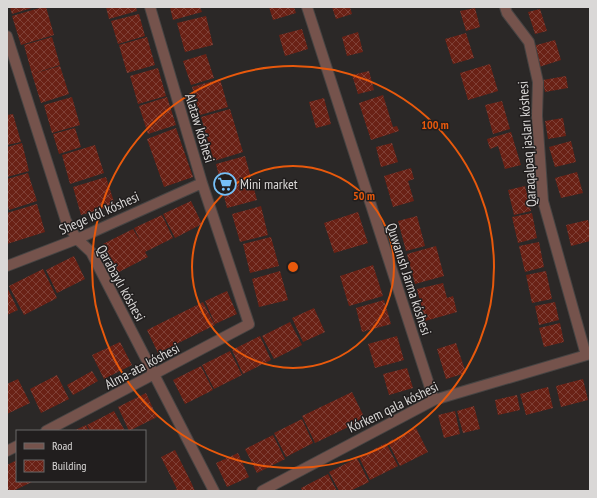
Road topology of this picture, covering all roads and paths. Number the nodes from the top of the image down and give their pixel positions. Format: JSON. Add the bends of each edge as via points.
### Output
{"nodes":[{"id":1,"x":150,"y":7,"type":"edge"},
{"id":2,"x":307,"y":7,"type":"edge"},
{"id":3,"x":505,"y":7,"type":"edge"},
{"id":4,"x":7,"y":36,"type":"edge"},
{"id":5,"x":202,"y":183,"type":"junction"},
{"id":6,"x":77,"y":239,"type":"junction"},
{"id":7,"x":7,"y":266,"type":"edge"},
{"id":8,"x":249,"y":324,"type":"joint"},
{"id":9,"x":588,"y":354,"type":"edge"},
{"id":10,"x":155,"y":375,"type":"junction"},
{"id":11,"x":434,"y":400,"type":"junction"},
{"id":12,"x":48,"y":430,"type":"edge"},
{"id":13,"x":16,"y":446,"type":"edge"},
{"id":14,"x":7,"y":451,"type":"edge"},
{"id":15,"x":214,"y":491,"type":"edge"},
{"id":16,"x":262,"y":491,"type":"edge"}],
"edges":[{"from":1,"to":5,"type":"street","name":"Alataw kóshesi"},
{"from":2,"to":11,"type":"street","name":"Quwanısh Jarma kóshesi"},
{"from":3,"to":9,"type":"street","name":"Qaraqalpaq jasları kóshesi","via":[[529,42],[538,82],[537,116],[543,201]]},
{"from":4,"to":6,"type":"street","name":"Qarabaylı kóshesi","via":[[66,221]]},
{"from":5,"to":6,"type":"street","name":"Shege kól kóshesi"},
{"from":5,"to":8,"type":"street","name":"Alataw kóshesi"},
{"from":6,"to":7,"type":"street","name":"Shege kól kóshesi"},
{"from":6,"to":10,"type":"street","name":"Qarabaylı kóshesi","via":[[91,252]]},
{"from":8,"to":10,"type":"street","name":"Alma-ata kóshesi"},
{"from":9,"to":11,"type":"street","name":"Kórkem qala kóshesi"},
{"from":10,"to":12,"type":"street","name":"Alma-ata kóshesi"},
{"from":10,"to":15,"type":"street","name":"Qarabaylı kóshesi"},
{"from":11,"to":16,"type":"street","name":"Kórkem qala kóshesi"},
{"from":13,"to":14,"type":"street"}]}
